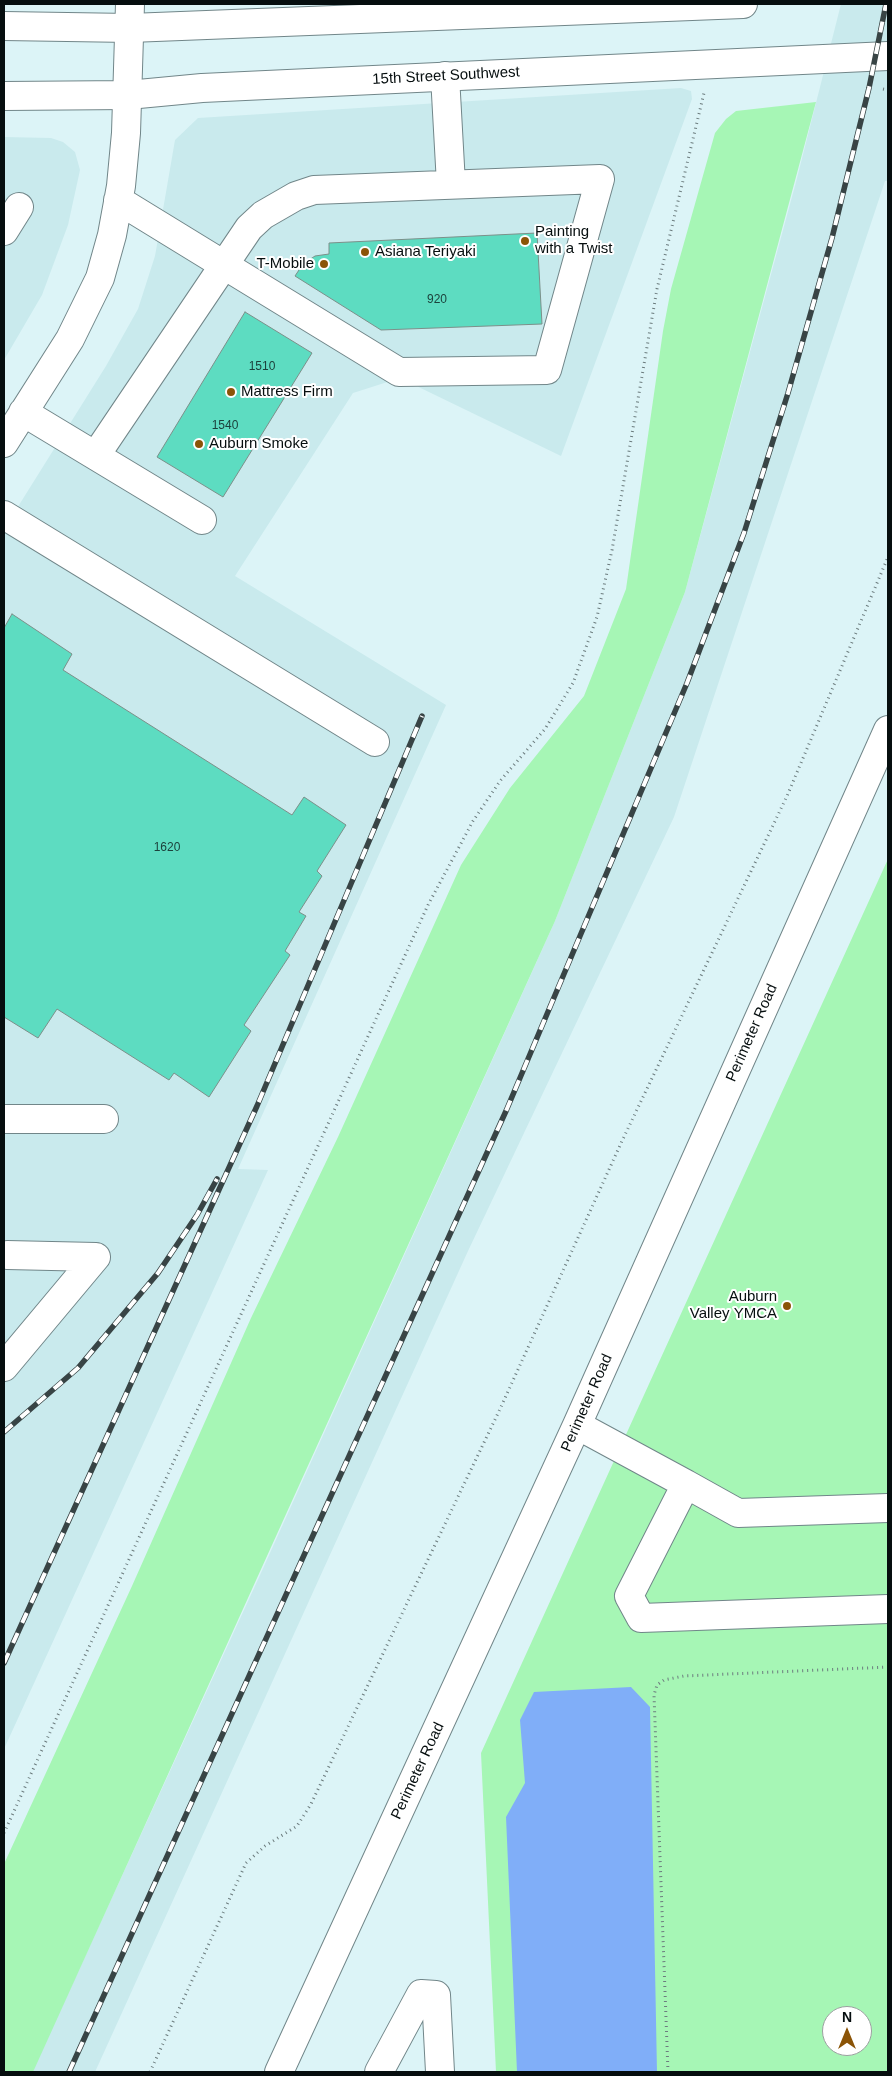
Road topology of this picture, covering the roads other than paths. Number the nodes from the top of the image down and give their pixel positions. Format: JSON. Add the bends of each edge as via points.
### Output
{"nodes":[{"id":1,"x":743,"y":4,"type":"edge"},
{"id":2,"x":130,"y":16,"type":"edge"},
{"id":3,"x":4,"y":26,"type":"edge"},
{"id":4,"x":888,"y":56,"type":"edge"},
{"id":5,"x":444,"y":76,"type":"junction"},
{"id":6,"x":128,"y":95,"type":"junction"},
{"id":7,"x":4,"y":96,"type":"edge"},
{"id":8,"x":451,"y":184,"type":"junction"},
{"id":9,"x":118,"y":200,"type":"junction"},
{"id":10,"x":4,"y":207,"type":"edge"},
{"id":11,"x":4,"y":231,"type":"edge"},
{"id":12,"x":224,"y":265,"type":"junction"},
{"id":13,"x":23,"y":412,"type":"junction"},
{"id":14,"x":4,"y":444,"type":"edge"},
{"id":15,"x":96,"y":455,"type":"junction"},
{"id":16,"x":4,"y":515,"type":"edge"},
{"id":17,"x":202,"y":520,"type":"dead end"},
{"id":18,"x":888,"y":730,"type":"edge"},
{"id":19,"x":376,"y":742,"type":"dead end"},
{"id":20,"x":882,"y":759,"type":"edge"},
{"id":21,"x":4,"y":1119,"type":"edge"},
{"id":22,"x":104,"y":1119,"type":"dead end"},
{"id":23,"x":8,"y":1255,"type":"dead end"},
{"id":24,"x":4,"y":1368,"type":"edge"},
{"id":25,"x":577,"y":1425,"type":"junction"},
{"id":26,"x":686,"y":1484,"type":"junction"},
{"id":27,"x":888,"y":1508,"type":"edge"},
{"id":28,"x":888,"y":1609,"type":"edge"},
{"id":29,"x":279,"y":2072,"type":"edge"},
{"id":30,"x":379,"y":2072,"type":"edge"},
{"id":31,"x":440,"y":2072,"type":"edge"}],
"edges":[{"from":1,"to":2,"type":"street"},
{"from":2,"to":3,"type":"street"},
{"from":2,"to":6,"type":"street"},
{"from":4,"to":5,"type":"street","name":"15th Street Southwest"},
{"from":5,"to":6,"type":"street","name":"15th Street Southwest","via":[[202,88]]},
{"from":5,"to":8,"type":"street"},
{"from":6,"to":7,"type":"street","name":"15th Street Southwest"},
{"from":6,"to":9,"type":"street"},
{"from":8,"to":12,"type":"street","via":[[334,188],[296,196],[263,215],[249,228]]},
{"from":8,"to":12,"type":"street","via":[[600,178],[547,370],[399,372]]},
{"from":9,"to":12,"type":"street"},
{"from":9,"to":13,"type":"street","via":[[112,235],[92,298]]},
{"from":10,"to":11,"type":"street","via":[[19,207]]},
{"from":12,"to":15,"type":"street"},
{"from":13,"to":14,"type":"street"},
{"from":13,"to":15,"type":"street"},
{"from":15,"to":17,"type":"street"},
{"from":16,"to":19,"type":"street"},
{"from":18,"to":20,"type":"street","name":"Perimeter Road"},
{"from":20,"to":25,"type":"street","name":"Perimeter Road"},
{"from":21,"to":22,"type":"street"},
{"from":23,"to":24,"type":"street","via":[[96,1257]]},
{"from":25,"to":26,"type":"street"},
{"from":25,"to":29,"type":"street","name":"Perimeter Road"},
{"from":26,"to":27,"type":"street","via":[[738,1512]]},
{"from":26,"to":28,"type":"street","via":[[629,1596],[641,1618]]},
{"from":30,"to":31,"type":"street","via":[[421,1994],[436,1996]]}]}
